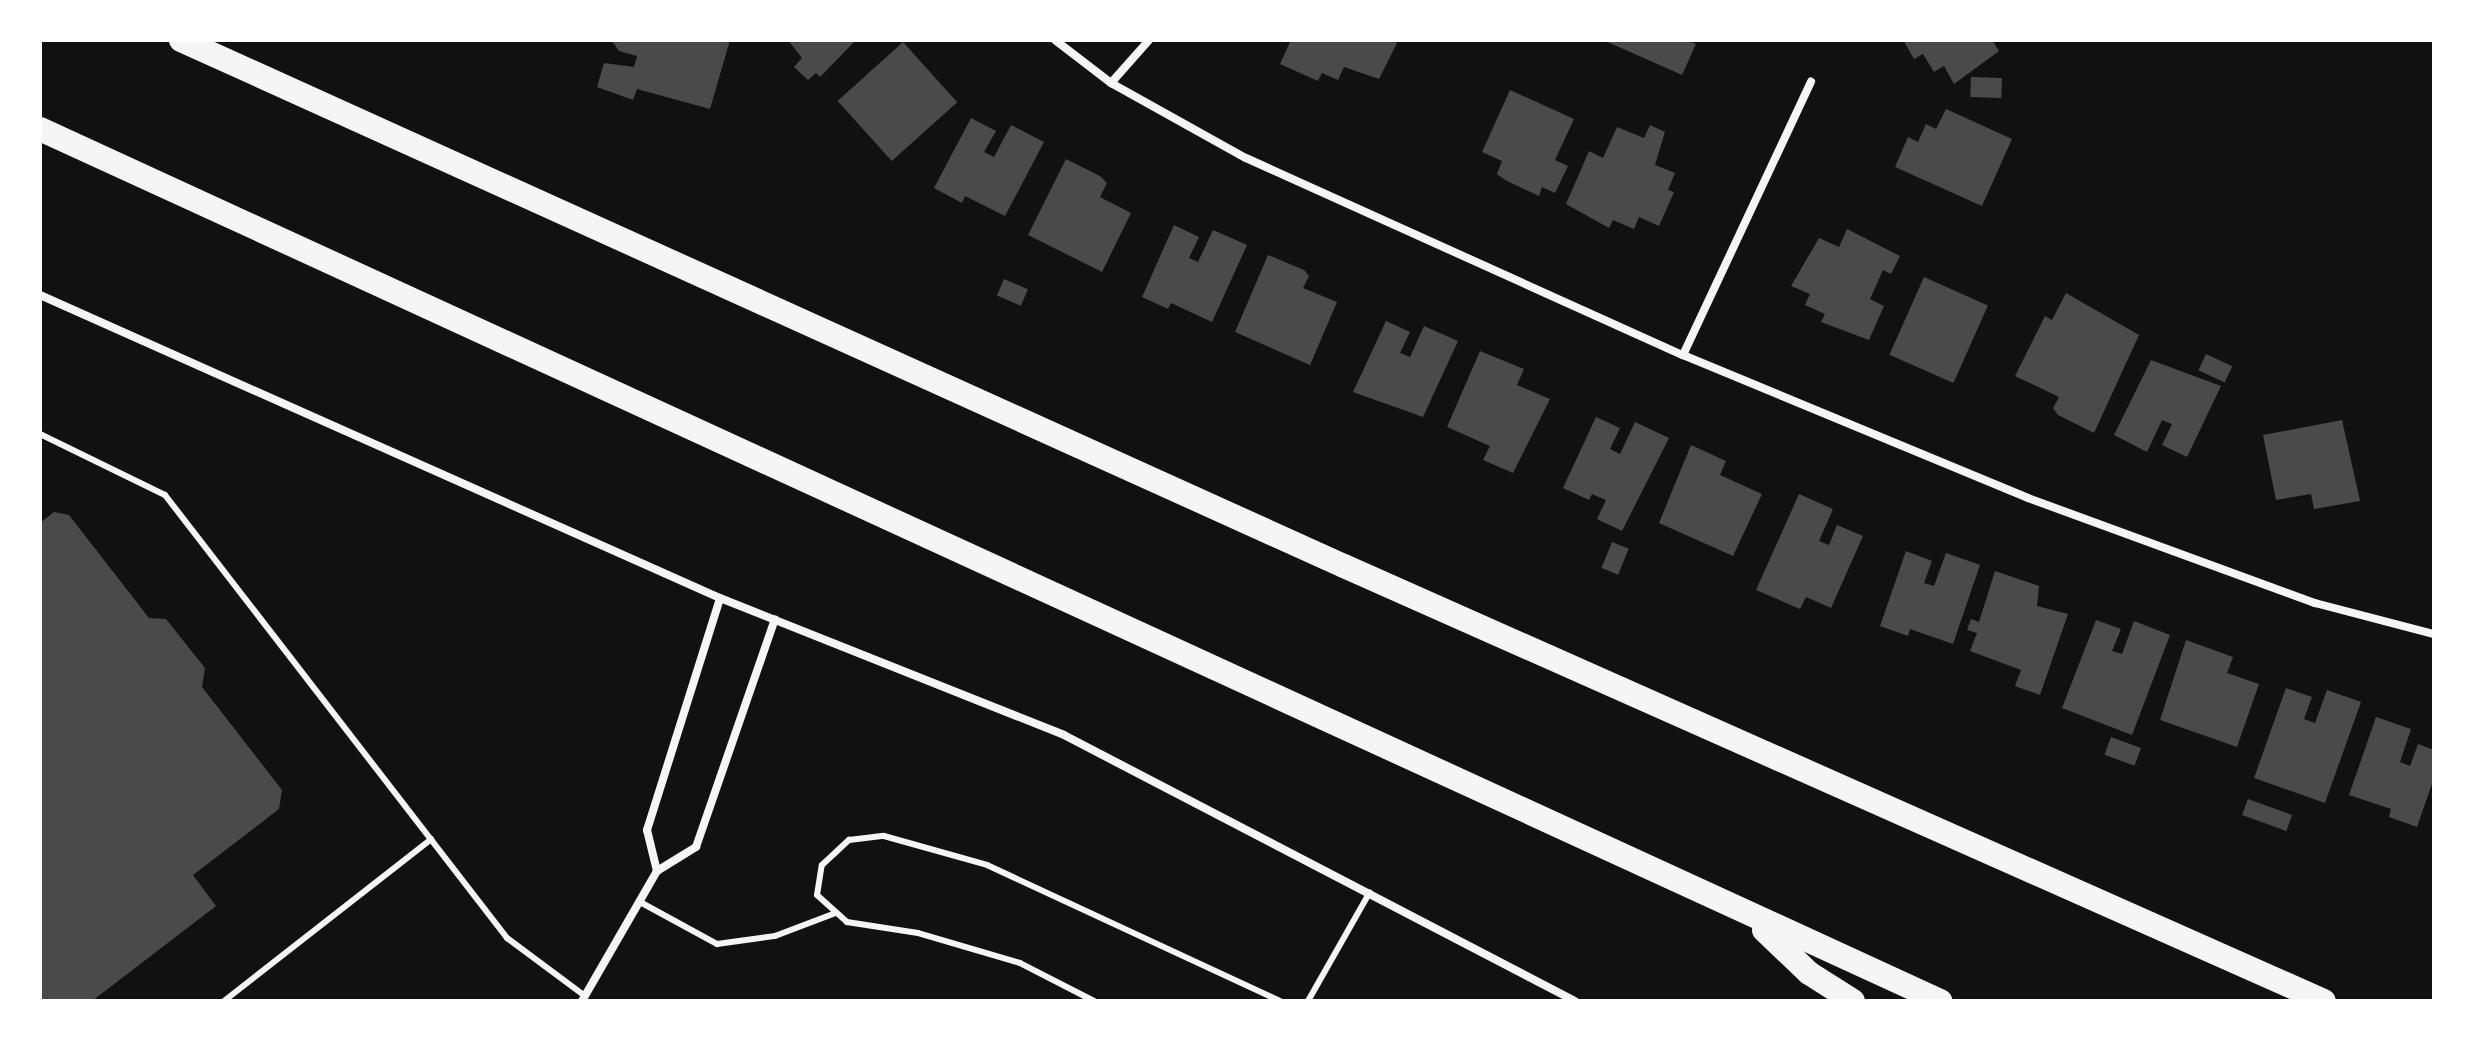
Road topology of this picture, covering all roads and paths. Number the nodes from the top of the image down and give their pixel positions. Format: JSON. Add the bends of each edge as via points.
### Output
{"nodes":[{"id":1,"x":181,"y":40,"type":"edge"},
{"id":2,"x":1055,"y":40,"type":"edge"},
{"id":3,"x":1149,"y":40,"type":"edge"},
{"id":4,"x":1811,"y":82,"type":"dead end"},
{"id":5,"x":1111,"y":83,"type":"junction"},
{"id":6,"x":40,"y":129,"type":"edge"},
{"id":7,"x":40,"y":295,"type":"edge"},
{"id":8,"x":1683,"y":355,"type":"junction"},
{"id":9,"x":40,"y":434,"type":"edge"},
{"id":10,"x":720,"y":598,"type":"junction"},
{"id":11,"x":775,"y":619,"type":"junction"},
{"id":12,"x":2434,"y":634,"type":"edge"},
{"id":13,"x":431,"y":839,"type":"junction"},
{"id":14,"x":657,"y":871,"type":"junction"},
{"id":15,"x":1370,"y":892,"type":"junction"},
{"id":16,"x":640,"y":902,"type":"junction"},
{"id":17,"x":833,"y":914,"type":"junction"},
{"id":18,"x":1751,"y":917,"type":"junction"},
{"id":19,"x":584,"y":998,"type":"edge"},
{"id":20,"x":224,"y":1001,"type":"edge"},
{"id":21,"x":1094,"y":1001,"type":"edge"},
{"id":22,"x":1280,"y":1001,"type":"edge"},
{"id":23,"x":1308,"y":1001,"type":"edge"},
{"id":24,"x":1575,"y":1001,"type":"edge"},
{"id":25,"x":1853,"y":1001,"type":"edge"},
{"id":26,"x":1940,"y":1001,"type":"edge"},
{"id":27,"x":2324,"y":1001,"type":"edge"}],
"edges":[{"from":1,"to":27,"type":"highway","via":[[1344,566]]},
{"from":2,"to":5,"type":"street"},
{"from":3,"to":5,"type":"street"},
{"from":4,"to":8,"type":"street"},
{"from":5,"to":8,"type":"street","via":[[1246,158]]},
{"from":6,"to":18,"type":"highway"},
{"from":7,"to":10,"type":"street"},
{"from":8,"to":12,"type":"street","via":[[2028,498],[2315,603]]},
{"from":9,"to":13,"type":"lane","via":[[165,495]]},
{"from":10,"to":11,"type":"street"},
{"from":10,"to":14,"type":"street","via":[[647,830]]},
{"from":11,"to":14,"type":"street","via":[[696,847]]},
{"from":11,"to":15,"type":"street","via":[[1064,735]]},
{"from":13,"to":19,"type":"lane","via":[[507,938]]},
{"from":13,"to":20,"type":"lane"},
{"from":14,"to":16,"type":"street"},
{"from":15,"to":23,"type":"lane"},
{"from":15,"to":24,"type":"street"},
{"from":16,"to":17,"type":"lane","via":[[717,944],[775,936]]},
{"from":16,"to":19,"type":"street"},
{"from":17,"to":21,"type":"lane","via":[[1020,963]]},
{"from":17,"to":22,"type":"lane","via":[[817,895],[822,865],[849,840],[884,836],[987,865]]},
{"from":18,"to":25,"type":"highway","via":[[1809,973]]},
{"from":18,"to":26,"type":"highway"}]}
